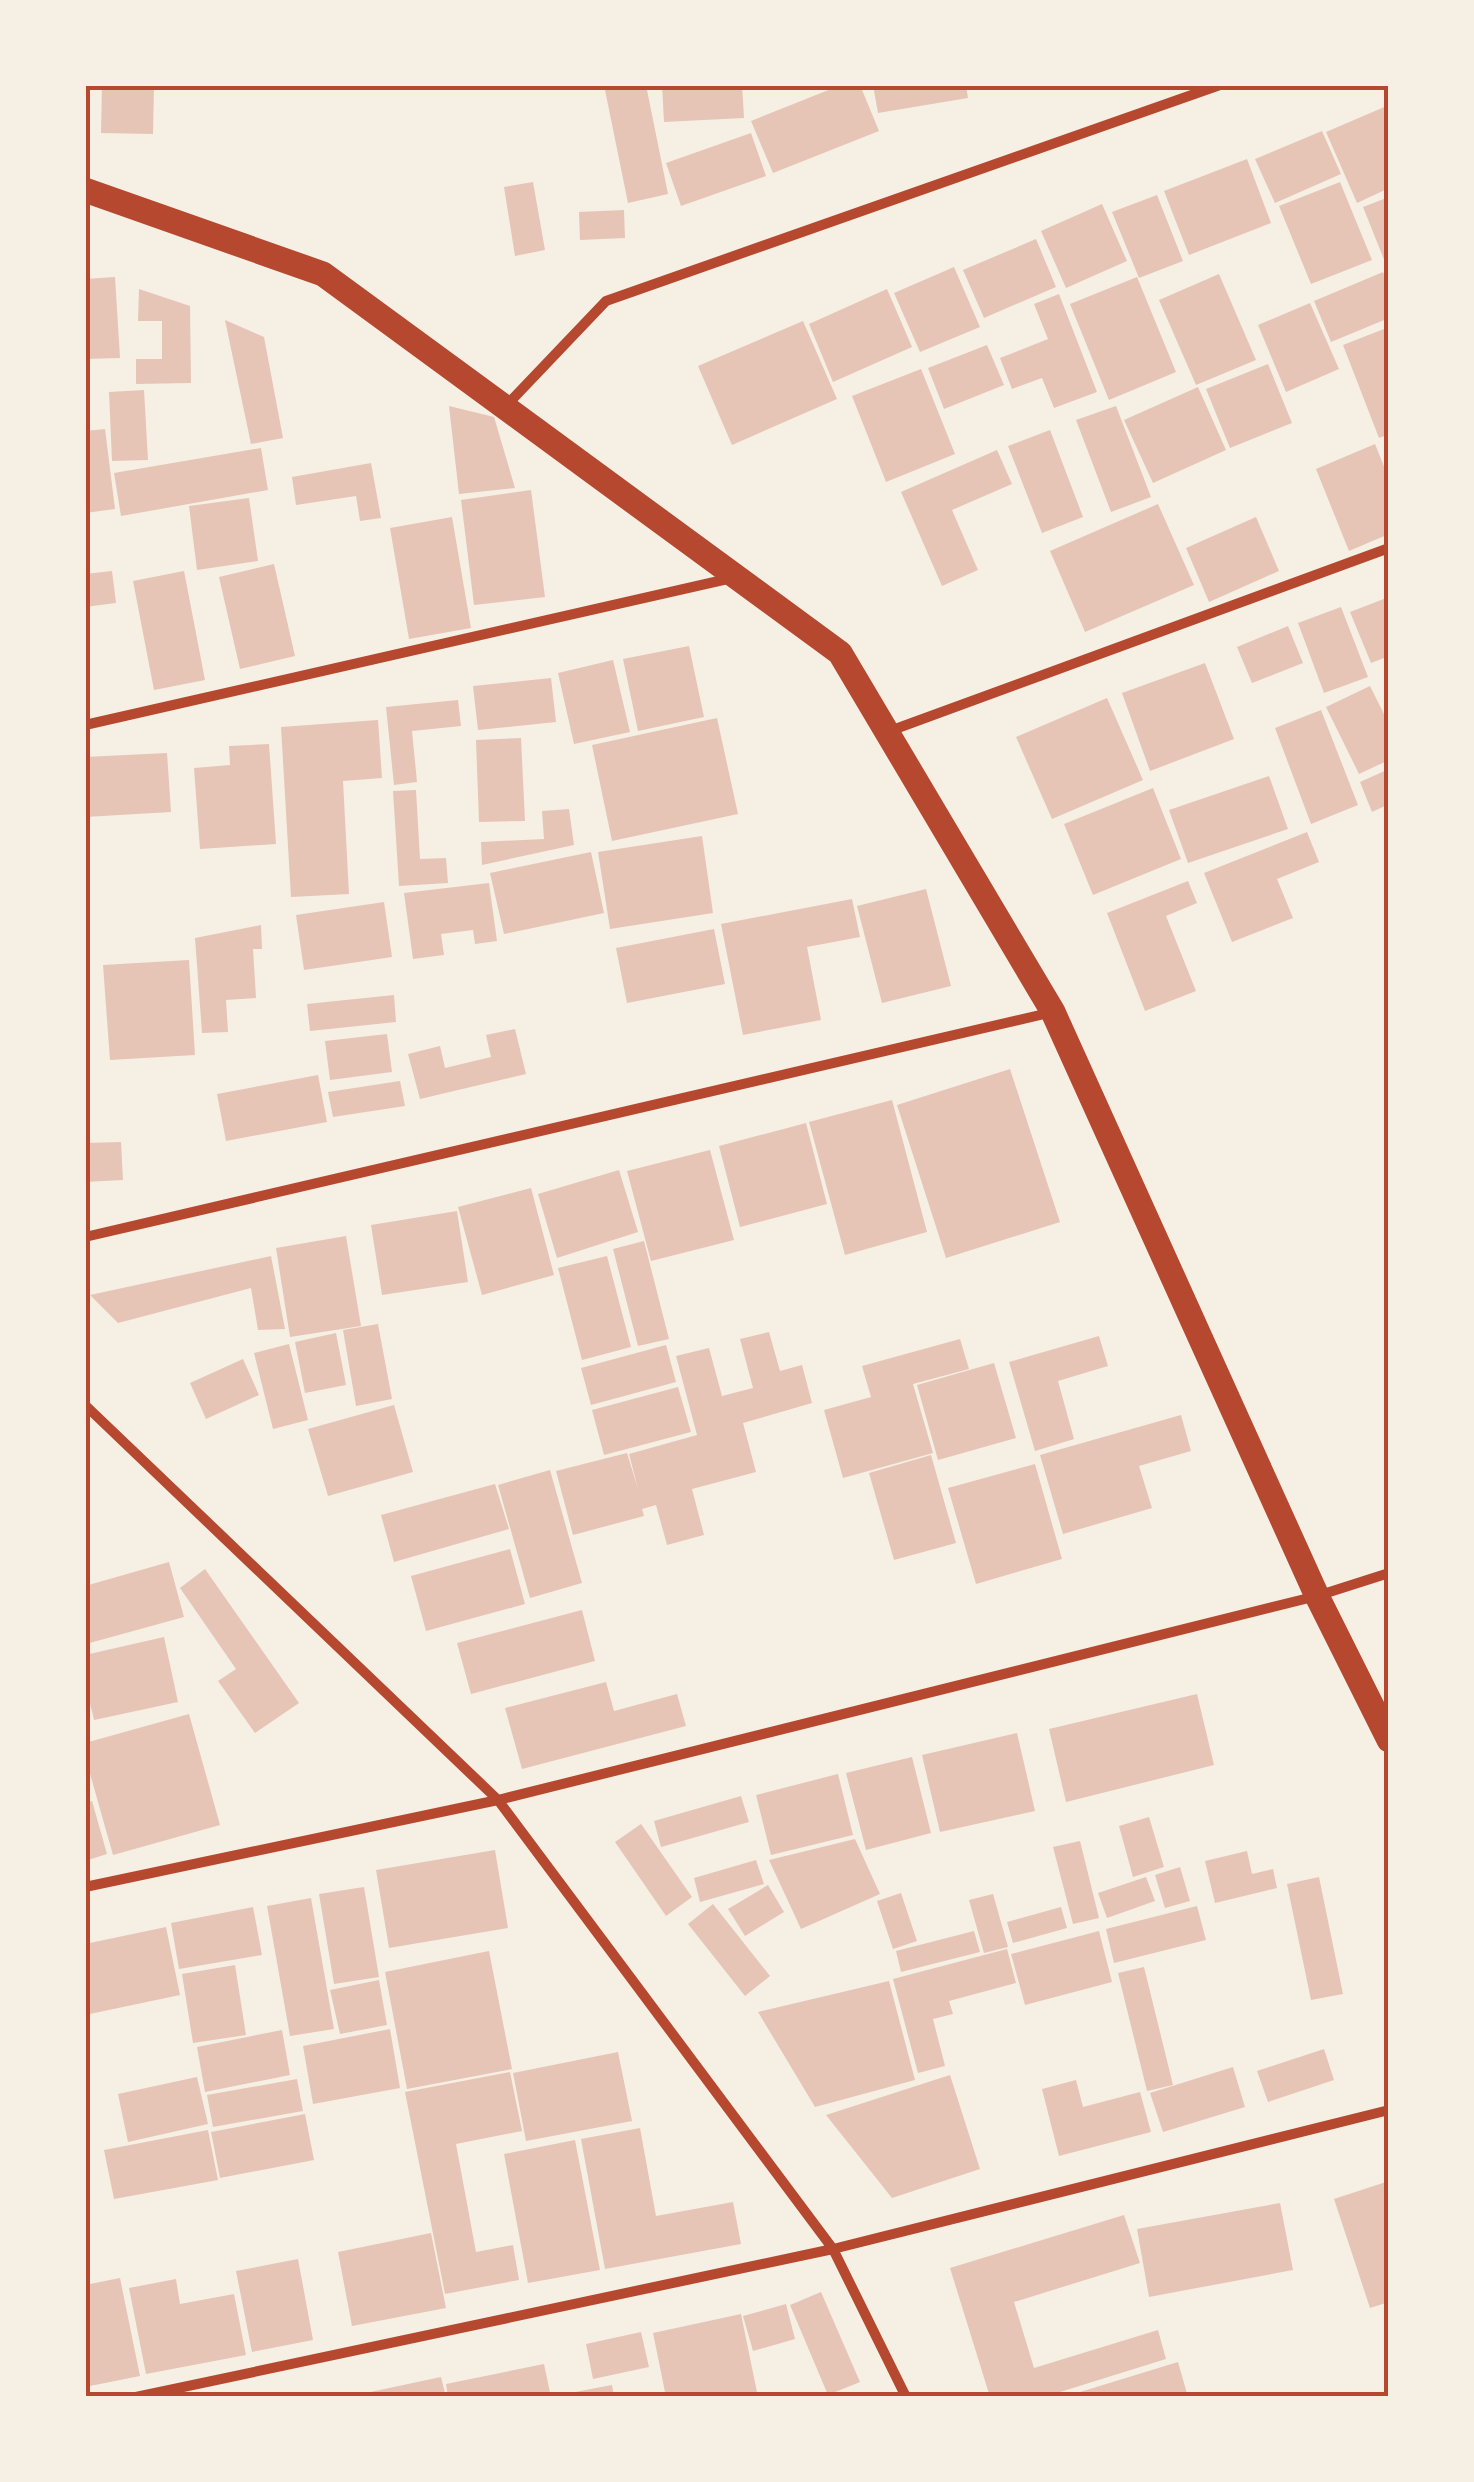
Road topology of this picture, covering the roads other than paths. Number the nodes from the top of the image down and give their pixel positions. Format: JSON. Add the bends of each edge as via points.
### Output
{"nodes":[{"id":1,"x":1220,"y":85,"type":"edge"},
{"id":2,"x":85,"y":190,"type":"edge"},
{"id":3,"x":506,"y":407,"type":"junction"},
{"id":4,"x":1389,"y":548,"type":"edge"},
{"id":5,"x":736,"y":577,"type":"junction"},
{"id":6,"x":85,"y":725,"type":"edge"},
{"id":7,"x":887,"y":732,"type":"junction"},
{"id":8,"x":1053,"y":1012,"type":"junction"},
{"id":9,"x":85,"y":1237,"type":"edge"},
{"id":10,"x":85,"y":1405,"type":"edge"},
{"id":11,"x":1389,"y":1573,"type":"edge"},
{"id":12,"x":1318,"y":1596,"type":"junction"},
{"id":13,"x":1389,"y":1740,"type":"edge"},
{"id":14,"x":498,"y":1800,"type":"junction"},
{"id":15,"x":85,"y":1887,"type":"edge"},
{"id":16,"x":1389,"y":2110,"type":"edge"},
{"id":17,"x":834,"y":2250,"type":"junction"},
{"id":18,"x":136,"y":2397,"type":"edge"},
{"id":19,"x":906,"y":2397,"type":"edge"}],
"edges":[{"from":1,"to":3,"type":"street","via":[[606,300]]},
{"from":2,"to":3,"type":"main road","via":[[323,274]]},
{"from":3,"to":5,"type":"main road"},
{"from":4,"to":7,"type":"street"},
{"from":5,"to":6,"type":"street"},
{"from":5,"to":7,"type":"main road","via":[[840,653]]},
{"from":7,"to":8,"type":"main road"},
{"from":8,"to":9,"type":"street"},
{"from":8,"to":12,"type":"main road"},
{"from":10,"to":14,"type":"street"},
{"from":11,"to":12,"type":"street"},
{"from":12,"to":13,"type":"main road"},
{"from":12,"to":14,"type":"street"},
{"from":14,"to":15,"type":"street"},
{"from":14,"to":17,"type":"street"},
{"from":16,"to":17,"type":"street"},
{"from":17,"to":18,"type":"street"},
{"from":17,"to":19,"type":"street"}]}
